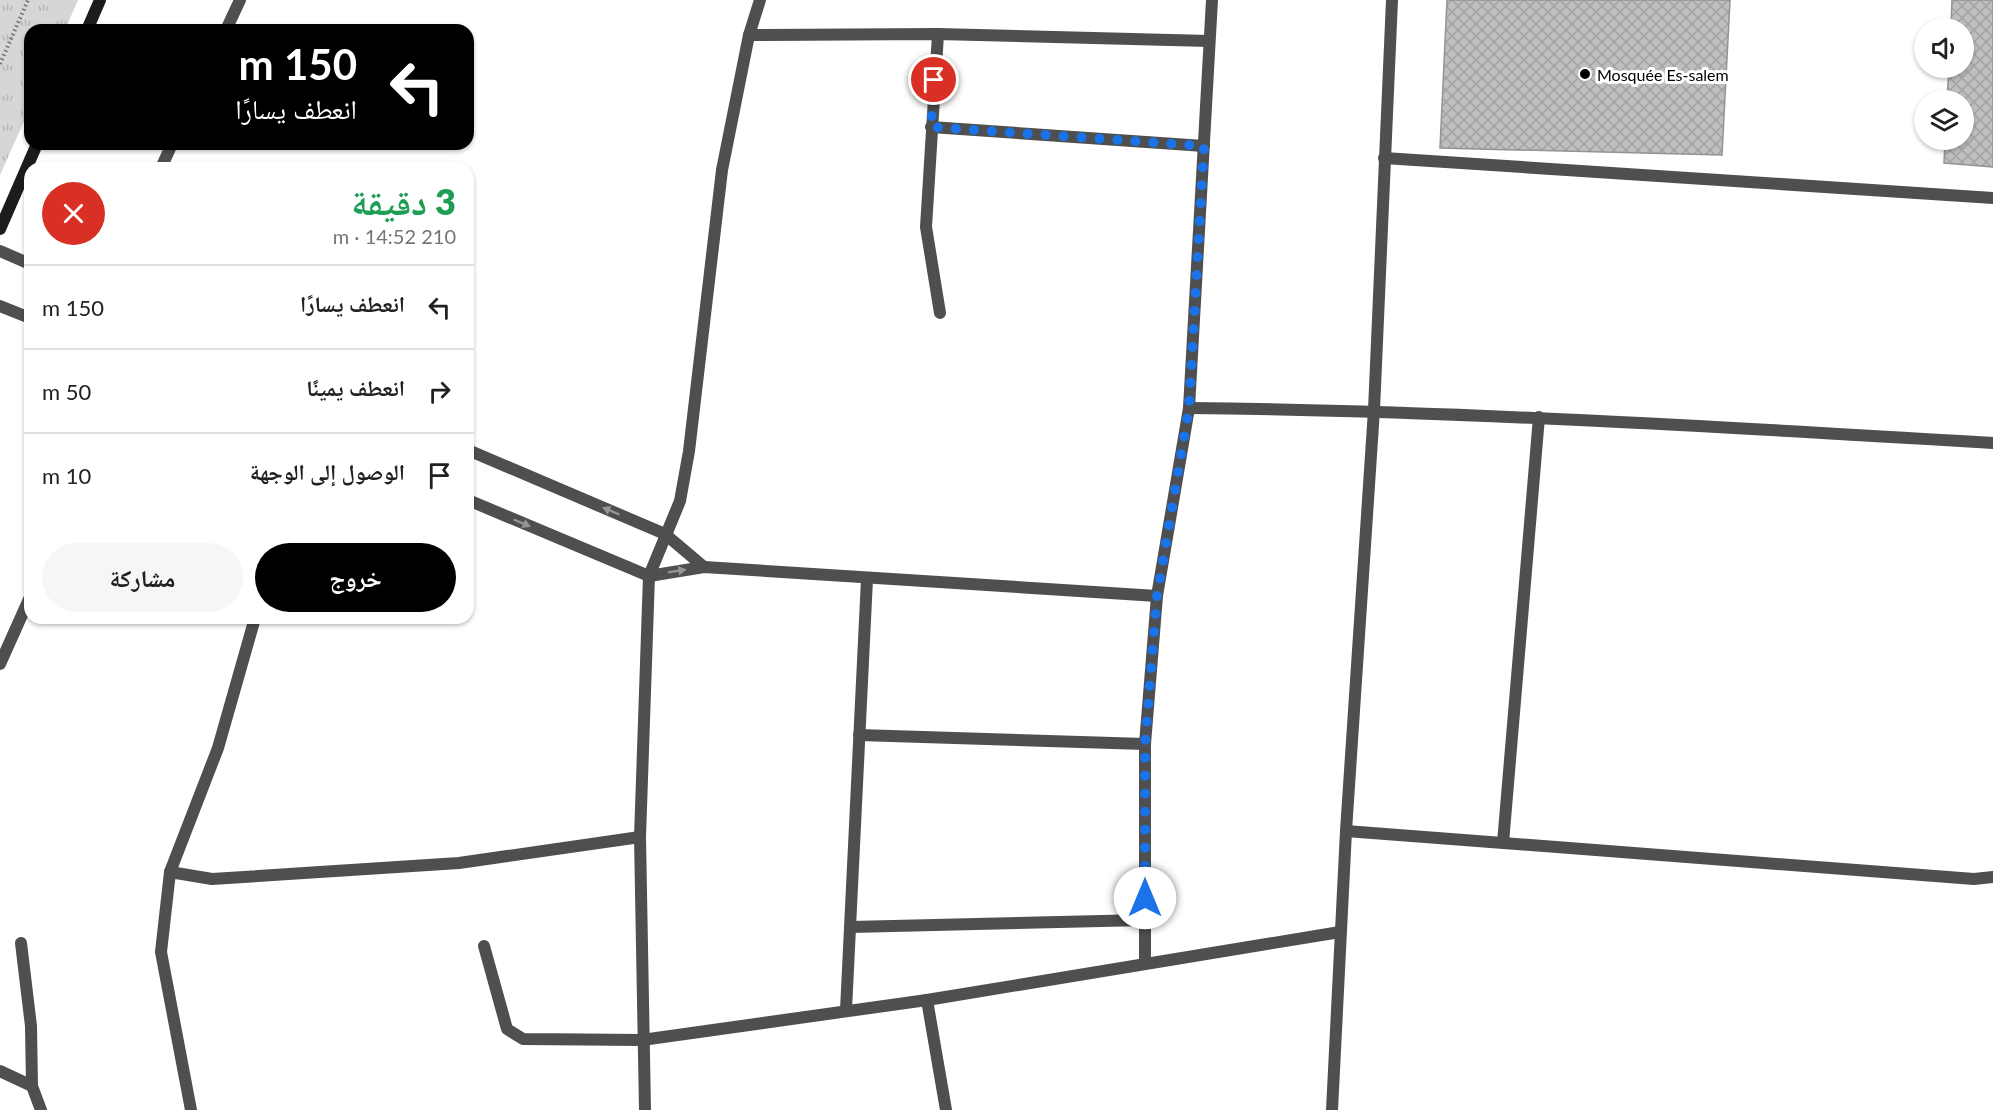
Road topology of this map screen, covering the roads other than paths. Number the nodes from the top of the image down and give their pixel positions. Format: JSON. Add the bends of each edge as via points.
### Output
{"nodes":[{"id":1,"x":100,"y":0,"type":"edge"},
{"id":2,"x":240,"y":0,"type":"edge"},
{"id":3,"x":760,"y":0,"type":"edge"},
{"id":4,"x":1212,"y":0,"type":"edge"},
{"id":5,"x":1392,"y":0,"type":"edge"},
{"id":6,"x":90,"y":24,"type":"edge"},
{"id":7,"x":229,"y":24,"type":"edge"},
{"id":8,"x":938,"y":34,"type":"junction"},
{"id":9,"x":749,"y":35,"type":"junction"},
{"id":10,"x":1209,"y":40,"type":"junction"},
{"id":11,"x":931,"y":127,"type":"junction"},
{"id":12,"x":1204,"y":146,"type":"junction"},
{"id":13,"x":1384,"y":158,"type":"junction"},
{"id":14,"x":24,"y":174,"type":"edge"},
{"id":15,"x":1993,"y":198,"type":"edge"},
{"id":16,"x":0,"y":230,"type":"edge"},
{"id":17,"x":0,"y":251,"type":"edge"},
{"id":18,"x":24,"y":261,"type":"edge"},
{"id":19,"x":0,"y":306,"type":"edge"},
{"id":20,"x":940,"y":314,"type":"dead end"},
{"id":21,"x":24,"y":316,"type":"edge"},
{"id":22,"x":1189,"y":408,"type":"junction"},
{"id":23,"x":1374,"y":410,"type":"junction"},
{"id":24,"x":1539,"y":417,"type":"junction"},
{"id":25,"x":1993,"y":443,"type":"edge"},
{"id":26,"x":474,"y":453,"type":"edge"},
{"id":27,"x":474,"y":503,"type":"edge"},
{"id":28,"x":665,"y":534,"type":"junction"},
{"id":29,"x":704,"y":567,"type":"junction"},
{"id":30,"x":650,"y":576,"type":"junction"},
{"id":31,"x":867,"y":579,"type":"junction"},
{"id":32,"x":1157,"y":596,"type":"junction"},
{"id":33,"x":24,"y":610,"type":"edge"},
{"id":34,"x":253,"y":624,"type":"edge"},
{"id":35,"x":0,"y":664,"type":"edge"},
{"id":36,"x":859,"y":735,"type":"junction"},
{"id":37,"x":1145,"y":744,"type":"junction"},
{"id":38,"x":1346,"y":831,"type":"junction"},
{"id":39,"x":640,"y":837,"type":"junction"},
{"id":40,"x":1503,"y":843,"type":"junction"},
{"id":41,"x":170,"y":872,"type":"junction"},
{"id":42,"x":1993,"y":877,"type":"edge"},
{"id":43,"x":1145,"y":920,"type":"junction"},
{"id":44,"x":851,"y":927,"type":"junction"},
{"id":45,"x":1340,"y":932,"type":"junction"},
{"id":46,"x":21,"y":943,"type":"dead end"},
{"id":47,"x":484,"y":945,"type":"dead end"},
{"id":48,"x":1145,"y":963,"type":"junction"},
{"id":49,"x":927,"y":1000,"type":"junction"},
{"id":50,"x":846,"y":1010,"type":"junction"},
{"id":51,"x":642,"y":1040,"type":"junction"},
{"id":52,"x":0,"y":1071,"type":"edge"},
{"id":53,"x":32,"y":1086,"type":"junction"},
{"id":54,"x":41,"y":1110,"type":"edge"},
{"id":55,"x":191,"y":1110,"type":"edge"},
{"id":56,"x":645,"y":1110,"type":"edge"},
{"id":57,"x":946,"y":1110,"type":"edge"},
{"id":58,"x":1332,"y":1110,"type":"edge"}],
"edges":[{"from":1,"to":6,"type":"street"},
{"from":2,"to":7,"type":"street"},
{"from":3,"to":9,"type":"street"},
{"from":4,"to":10,"type":"street"},
{"from":5,"to":13,"type":"street"},
{"from":8,"to":9,"type":"street"},
{"from":8,"to":10,"type":"street"},
{"from":8,"to":11,"type":"street"},
{"from":9,"to":28,"type":"street","via":[[722,170],[681,501]]},
{"from":10,"to":12,"type":"street"},
{"from":11,"to":12,"type":"street"},
{"from":11,"to":20,"type":"street","via":[[926,227]]},
{"from":12,"to":22,"type":"street"},
{"from":13,"to":15,"type":"street"},
{"from":13,"to":23,"type":"street"},
{"from":14,"to":16,"type":"street"},
{"from":17,"to":18,"type":"street"},
{"from":19,"to":21,"type":"street"},
{"from":22,"to":23,"type":"street"},
{"from":22,"to":32,"type":"street"},
{"from":23,"to":24,"type":"street"},
{"from":23,"to":38,"type":"street"},
{"from":24,"to":25,"type":"street"},
{"from":24,"to":40,"type":"street"},
{"from":28,"to":26,"type":"street","one_way":true},
{"from":27,"to":30,"type":"street","one_way":true},
{"from":28,"to":29,"type":"street"},
{"from":28,"to":30,"type":"street"},
{"from":30,"to":29,"type":"street","one_way":true},
{"from":29,"to":31,"type":"street"},
{"from":30,"to":39,"type":"street"},
{"from":31,"to":32,"type":"street"},
{"from":31,"to":36,"type":"street"},
{"from":32,"to":37,"type":"street"},
{"from":33,"to":35,"type":"street"},
{"from":34,"to":41,"type":"street","via":[[218,748]]},
{"from":36,"to":37,"type":"street"},
{"from":36,"to":44,"type":"street"},
{"from":37,"to":43,"type":"street"},
{"from":38,"to":40,"type":"street"},
{"from":38,"to":45,"type":"street"},
{"from":39,"to":41,"type":"street","via":[[459,863],[212,879]]},
{"from":39,"to":51,"type":"street"},
{"from":40,"to":42,"type":"street","via":[[1974,879]]},
{"from":41,"to":55,"type":"street","via":[[161,951]]},
{"from":43,"to":44,"type":"street"},
{"from":43,"to":48,"type":"street"},
{"from":44,"to":50,"type":"street"},
{"from":45,"to":48,"type":"street"},
{"from":45,"to":58,"type":"street"},
{"from":46,"to":53,"type":"street","via":[[31,1026]]},
{"from":47,"to":51,"type":"street","via":[[507,1029],[523,1039]]},
{"from":48,"to":49,"type":"street"},
{"from":49,"to":50,"type":"street"},
{"from":49,"to":57,"type":"street"},
{"from":50,"to":51,"type":"street"},
{"from":51,"to":56,"type":"street"},
{"from":52,"to":53,"type":"street"},
{"from":53,"to":54,"type":"street"}]}
